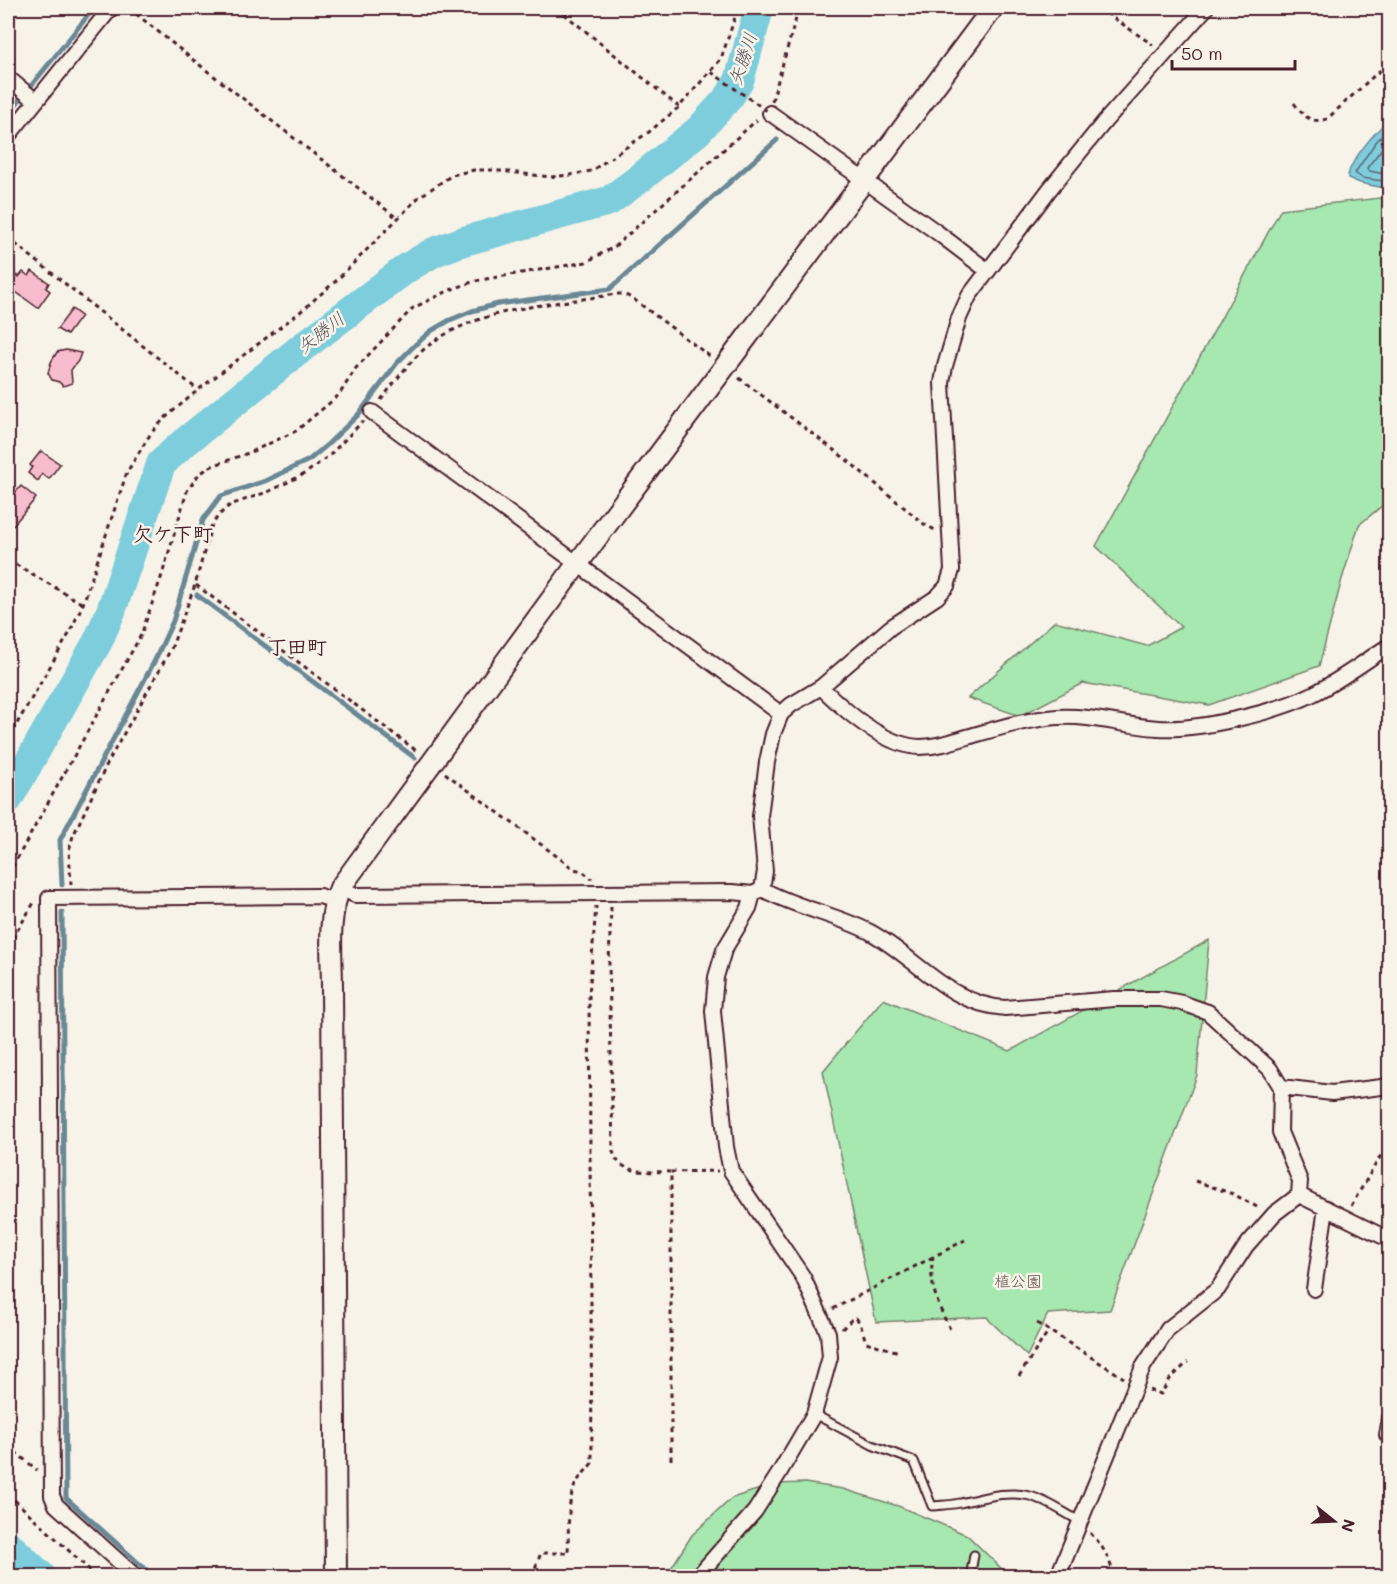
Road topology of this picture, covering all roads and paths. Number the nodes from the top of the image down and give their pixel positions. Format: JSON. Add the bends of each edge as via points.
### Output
{"nodes":[{"id":1,"x":111,"y":8,"type":"edge"},
{"id":2,"x":129,"y":8,"type":"edge"},
{"id":3,"x":557,"y":8,"type":"edge"},
{"id":4,"x":738,"y":8,"type":"edge"},
{"id":5,"x":993,"y":8,"type":"edge"},
{"id":6,"x":1099,"y":8,"type":"edge"},
{"id":7,"x":1206,"y":8,"type":"edge"},
{"id":8,"x":1164,"y":53,"type":"junction"},
{"id":9,"x":1389,"y":61,"type":"edge"},
{"id":10,"x":711,"y":72,"type":"junction"},
{"id":11,"x":8,"y":78,"type":"edge"},
{"id":12,"x":36,"y":101,"type":"junction"},
{"id":13,"x":1294,"y":103,"type":"dead end"},
{"id":14,"x":679,"y":107,"type":"junction"},
{"id":15,"x":770,"y":113,"type":"joint"},
{"id":16,"x":8,"y":136,"type":"edge"},
{"id":17,"x":864,"y":181,"type":"junction"},
{"id":18,"x":397,"y":218,"type":"junction"},
{"id":19,"x":8,"y":238,"type":"edge"},
{"id":20,"x":988,"y":271,"type":"junction"},
{"id":21,"x":724,"y":367,"type":"junction"},
{"id":22,"x":198,"y":390,"type":"junction"},
{"id":23,"x":372,"y":412,"type":"junction"},
{"id":24,"x":949,"y":533,"type":"junction"},
{"id":25,"x":8,"y":560,"type":"edge"},
{"id":26,"x":578,"y":563,"type":"junction"},
{"id":27,"x":195,"y":585,"type":"junction"},
{"id":28,"x":82,"y":604,"type":"junction"},
{"id":29,"x":1389,"y":645,"type":"edge"},
{"id":30,"x":821,"y":687,"type":"junction"},
{"id":31,"x":781,"y":714,"type":"junction"},
{"id":32,"x":8,"y":739,"type":"edge"},
{"id":33,"x":1389,"y":762,"type":"edge"},
{"id":34,"x":432,"y":763,"type":"junction"},
{"id":35,"x":1389,"y":860,"type":"edge"},
{"id":36,"x":757,"y":891,"type":"junction"},
{"id":37,"x":337,"y":894,"type":"junction"},
{"id":38,"x":597,"y":894,"type":"junction"},
{"id":39,"x":611,"y":894,"type":"junction"},
{"id":40,"x":49,"y":898,"type":"junction"},
{"id":41,"x":71,"y":899,"type":"junction"},
{"id":42,"x":8,"y":946,"type":"edge"},
{"id":43,"x":1389,"y":1086,"type":"edge"},
{"id":44,"x":1281,"y":1088,"type":"junction"},
{"id":45,"x":1389,"y":1140,"type":"edge"},
{"id":46,"x":731,"y":1171,"type":"junction"},
{"id":47,"x":671,"y":1172,"type":"junction"},
{"id":48,"x":1195,"y":1181,"type":"dead end"},
{"id":49,"x":1299,"y":1195,"type":"junction"},
{"id":50,"x":1326,"y":1208,"type":"junction"},
{"id":51,"x":1275,"y":1214,"type":"junction"},
{"id":52,"x":1345,"y":1216,"type":"junction"},
{"id":53,"x":965,"y":1240,"type":"dead end"},
{"id":54,"x":1389,"y":1240,"type":"edge"},
{"id":55,"x":933,"y":1257,"type":"junction"},
{"id":56,"x":1314,"y":1289,"type":"dead end"},
{"id":57,"x":821,"y":1315,"type":"junction"},
{"id":58,"x":1037,"y":1323,"type":"dead end"},
{"id":59,"x":950,"y":1329,"type":"dead end"},
{"id":60,"x":1049,"y":1330,"type":"junction"},
{"id":61,"x":828,"y":1333,"type":"junction"},
{"id":62,"x":899,"y":1352,"type":"dead end"},
{"id":63,"x":1188,"y":1362,"type":"dead end"},
{"id":64,"x":1019,"y":1376,"type":"dead end"},
{"id":65,"x":1135,"y":1384,"type":"junction"},
{"id":66,"x":814,"y":1414,"type":"junction"},
{"id":67,"x":1389,"y":1418,"type":"edge"},
{"id":68,"x":1389,"y":1436,"type":"edge"},
{"id":69,"x":8,"y":1446,"type":"edge"},
{"id":70,"x":671,"y":1460,"type":"dead end"},
{"id":71,"x":52,"y":1482,"type":"junction"},
{"id":72,"x":8,"y":1494,"type":"edge"},
{"id":73,"x":1079,"y":1523,"type":"junction"},
{"id":74,"x":974,"y":1555,"type":"dead end"},
{"id":75,"x":96,"y":1576,"type":"edge"},
{"id":76,"x":135,"y":1576,"type":"edge"},
{"id":77,"x":336,"y":1576,"type":"edge"},
{"id":78,"x":532,"y":1576,"type":"edge"},
{"id":79,"x":698,"y":1576,"type":"edge"},
{"id":80,"x":972,"y":1576,"type":"edge"},
{"id":81,"x":1059,"y":1576,"type":"edge"},
{"id":82,"x":1114,"y":1576,"type":"edge"}],
"edges":[{"from":1,"to":12,"type":"street"},
{"from":2,"to":18,"type":"path"},
{"from":3,"to":14,"type":"path"},
{"from":4,"to":10,"type":"path","via":[[721,59]]},
{"from":5,"to":17,"type":"street"},
{"from":6,"to":8,"type":"path"},
{"from":7,"to":8,"type":"street"},
{"from":8,"to":20,"type":"street","via":[[1048,190]]},
{"from":9,"to":13,"type":"path","via":[[1327,119],[1307,118]]},
{"from":10,"to":14,"type":"path"},
{"from":10,"to":15,"type":"path","bridge":true},
{"from":11,"to":12,"type":"street"},
{"from":12,"to":16,"type":"street"},
{"from":14,"to":18,"type":"path","via":[[591,171],[550,177],[474,170],[452,176],[419,197]]},
{"from":15,"to":17,"type":"street"},
{"from":17,"to":20,"type":"street"},
{"from":17,"to":21,"type":"street"},
{"from":18,"to":22,"type":"path","via":[[300,312]]},
{"from":19,"to":22,"type":"path"},
{"from":20,"to":24,"type":"street","via":[[969,296],[959,318],[943,374]]},
{"from":21,"to":23,"type":"path","via":[[632,297],[616,294],[496,314],[457,328],[409,363]]},
{"from":21,"to":24,"type":"path","via":[[924,524]]},
{"from":21,"to":26,"type":"street"},
{"from":22,"to":28,"type":"path","via":[[151,433],[127,472]]},
{"from":23,"to":26,"type":"street"},
{"from":23,"to":27,"type":"path","via":[[330,455],[306,473],[230,506],[218,516],[211,527]]},
{"from":24,"to":30,"type":"street","via":[[952,570],[947,586],[891,627]]},
{"from":25,"to":28,"type":"path"},
{"from":26,"to":31,"type":"street"},
{"from":26,"to":34,"type":"street"},
{"from":27,"to":34,"type":"path"},
{"from":27,"to":41,"type":"path","via":[[171,649],[108,762],[73,836],[69,850]]},
{"from":28,"to":32,"type":"path"},
{"from":29,"to":30,"type":"street","via":[[1311,695],[1215,723],[1158,728],[1058,717],[1016,722],[943,744],[919,747],[873,730]]},
{"from":30,"to":31,"type":"street"},
{"from":31,"to":36,"type":"street","via":[[767,762],[760,816],[765,871]]},
{"from":33,"to":35,"type":"path","via":[[1382,792]]},
{"from":34,"to":37,"type":"street"},
{"from":34,"to":38,"type":"path","via":[[574,869],[591,877]]},
{"from":36,"to":39,"type":"street"},
{"from":36,"to":44,"type":"street","via":[[871,933],[955,993],[989,1007],[1161,999],[1208,1012],[1270,1069]]},
{"from":36,"to":46,"type":"street","via":[[724,950],[712,1011]]},
{"from":37,"to":38,"type":"street"},
{"from":37,"to":41,"type":"street"},
{"from":37,"to":77,"type":"street","via":[[332,924]]},
{"from":38,"to":39,"type":"street"},
{"from":38,"to":78,"type":"path","via":[[589,996],[591,1463],[572,1495],[568,1553],[541,1553]]},
{"from":39,"to":47,"type":"path","via":[[612,1150],[615,1159],[627,1169]]},
{"from":40,"to":41,"type":"street"},
{"from":40,"to":42,"type":"path","via":[[32,904]]},
{"from":40,"to":71,"type":"street"},
{"from":43,"to":44,"type":"street","via":[[1332,1092]]},
{"from":44,"to":49,"type":"street","via":[[1280,1132],[1300,1181]]},
{"from":45,"to":52,"type":"path"},
{"from":46,"to":47,"type":"path"},
{"from":46,"to":57,"type":"street","via":[[803,1277]]},
{"from":47,"to":70,"type":"path"},
{"from":48,"to":51,"type":"path"},
{"from":49,"to":50,"type":"street"},
{"from":49,"to":51,"type":"street"},
{"from":50,"to":52,"type":"street"},
{"from":50,"to":56,"type":"street"},
{"from":51,"to":65,"type":"street","via":[[1246,1246],[1218,1289],[1168,1329]]},
{"from":52,"to":54,"type":"street"},
{"from":53,"to":55,"type":"path"},
{"from":55,"to":57,"type":"path"},
{"from":55,"to":59,"type":"path","via":[[935,1297]]},
{"from":57,"to":61,"type":"street"},
{"from":58,"to":60,"type":"path"},
{"from":60,"to":64,"type":"path"},
{"from":60,"to":65,"type":"path"},
{"from":61,"to":62,"type":"path","via":[[856,1318],[866,1342]]},
{"from":61,"to":66,"type":"street","via":[[830,1357]]},
{"from":63,"to":65,"type":"path","via":[[1161,1394]]},
{"from":65,"to":73,"type":"street"},
{"from":66,"to":73,"type":"lane","via":[[872,1445],[914,1461],[932,1506],[982,1497],[1028,1495]]},
{"from":66,"to":79,"type":"street","via":[[755,1511]]},
{"from":67,"to":68,"type":"street"},
{"from":69,"to":71,"type":"path"},
{"from":71,"to":76,"type":"street","via":[[56,1505]]},
{"from":72,"to":75,"type":"path"},
{"from":73,"to":81,"type":"street"},
{"from":73,"to":82,"type":"path","via":[[1103,1547]]},
{"from":74,"to":80,"type":"lane"}]}
